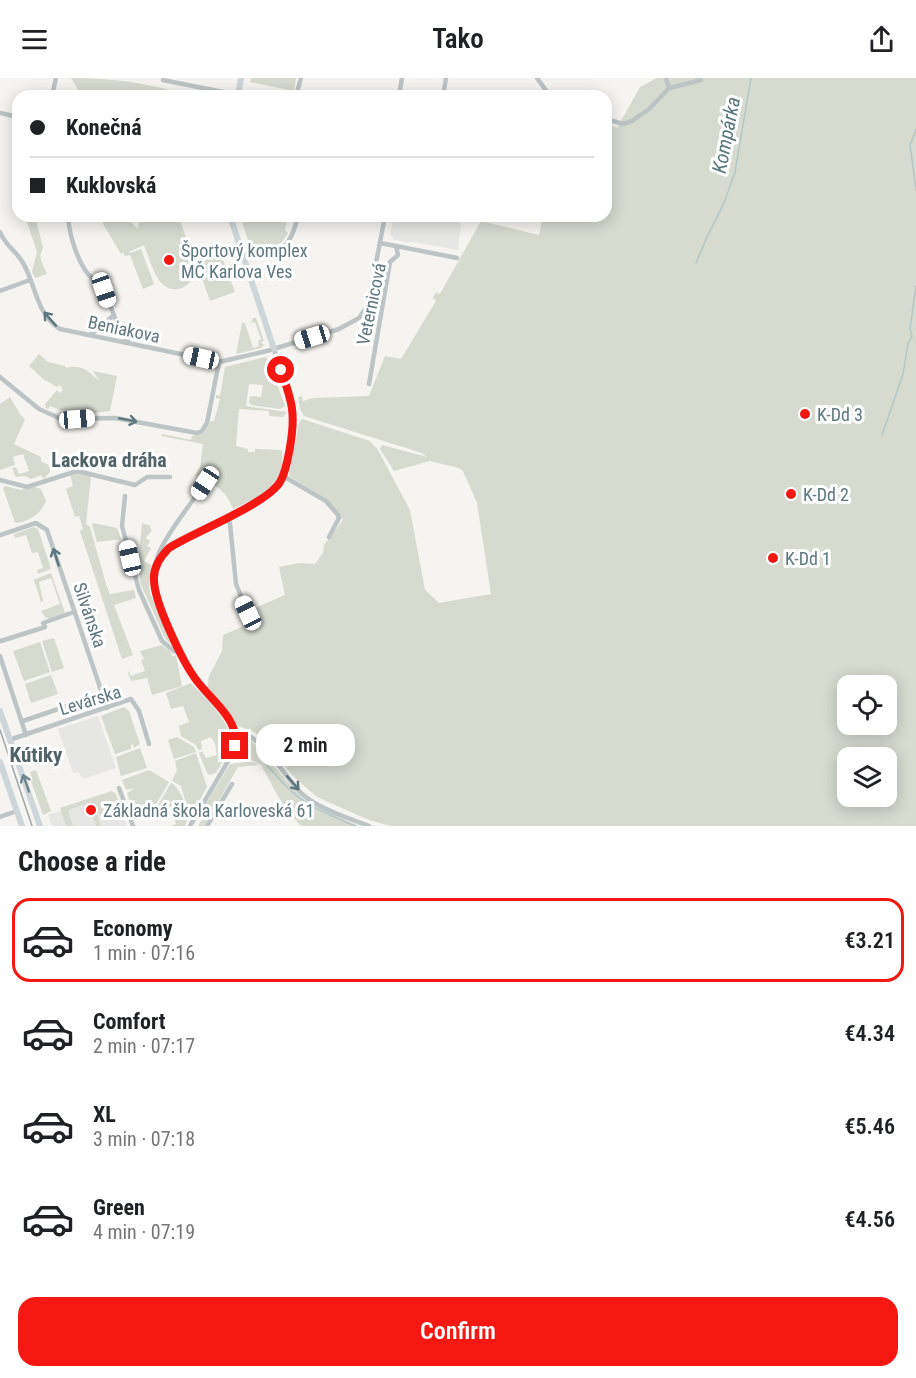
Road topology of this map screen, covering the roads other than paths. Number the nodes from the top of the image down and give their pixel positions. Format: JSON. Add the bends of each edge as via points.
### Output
{"nodes":[{"id":1,"x":666,"y":78,"type":"edge"},
{"id":2,"x":163,"y":80,"type":"dead end"},
{"id":3,"x":701,"y":80,"type":"dead end"},
{"id":4,"x":669,"y":88,"type":"junction"},
{"id":5,"x":213,"y":90,"type":"edge"},
{"id":6,"x":612,"y":121,"type":"edge"},
{"id":7,"x":69,"y":222,"type":"edge"},
{"id":8,"x":232,"y":222,"type":"edge"},
{"id":9,"x":296,"y":222,"type":"edge"},
{"id":10,"x":384,"y":222,"type":"edge"},
{"id":11,"x":0,"y":232,"type":"edge"},
{"id":12,"x":381,"y":241,"type":"junction"},
{"id":13,"x":396,"y":246,"type":"junction"},
{"id":14,"x":243,"y":255,"type":"junction"},
{"id":15,"x":457,"y":258,"type":"dead end"},
{"id":16,"x":30,"y":280,"type":"junction"},
{"id":17,"x":0,"y":291,"type":"edge"},
{"id":18,"x":113,"y":316,"type":"junction"},
{"id":19,"x":90,"y":335,"type":"junction"},
{"id":20,"x":129,"y":343,"type":"junction"},
{"id":21,"x":274,"y":349,"type":"junction"},
{"id":22,"x":219,"y":362,"type":"junction"},
{"id":23,"x":0,"y":377,"type":"edge"},
{"id":24,"x":369,"y":384,"type":"dead end"},
{"id":25,"x":283,"y":476,"type":"junction"},
{"id":26,"x":170,"y":477,"type":"dead end"},
{"id":27,"x":0,"y":480,"type":"edge"},
{"id":28,"x":205,"y":483,"type":"dead end"},
{"id":29,"x":125,"y":496,"type":"dead end"},
{"id":30,"x":226,"y":517,"type":"junction"},
{"id":31,"x":0,"y":535,"type":"edge"},
{"id":32,"x":329,"y":537,"type":"dead end"},
{"id":33,"x":156,"y":565,"type":"junction"},
{"id":34,"x":74,"y":612,"type":"junction"},
{"id":35,"x":248,"y":613,"type":"dead end"},
{"id":36,"x":1,"y":641,"type":"edge"},
{"id":37,"x":181,"y":653,"type":"junction"},
{"id":38,"x":0,"y":656,"type":"edge"},
{"id":39,"x":105,"y":692,"type":"junction"},
{"id":40,"x":107,"y":708,"type":"junction"},
{"id":41,"x":0,"y":711,"type":"edge"},
{"id":42,"x":22,"y":721,"type":"junction"},
{"id":43,"x":236,"y":732,"type":"junction"},
{"id":44,"x":26,"y":735,"type":"junction"},
{"id":45,"x":12,"y":739,"type":"junction"},
{"id":46,"x":149,"y":744,"type":"dead end"},
{"id":47,"x":0,"y":762,"type":"edge"},
{"id":48,"x":232,"y":784,"type":"dead end"},
{"id":49,"x":119,"y":788,"type":"dead end"},
{"id":50,"x":17,"y":811,"type":"junction"},
{"id":51,"x":0,"y":817,"type":"edge"},
{"id":52,"x":22,"y":826,"type":"edge"},
{"id":53,"x":40,"y":826,"type":"edge"},
{"id":54,"x":133,"y":826,"type":"edge"},
{"id":55,"x":190,"y":826,"type":"edge"},
{"id":56,"x":207,"y":826,"type":"edge"},
{"id":57,"x":369,"y":826,"type":"edge"}],
"edges":[{"from":1,"to":4,"type":"street"},
{"from":2,"to":5,"type":"street"},
{"from":3,"to":4,"type":"street"},
{"from":4,"to":6,"type":"street","via":[[632,121],[623,124]]},
{"from":7,"to":18,"type":"street","via":[[81,262],[104,290]]},
{"from":8,"to":14,"type":"main road"},
{"from":9,"to":14,"type":"street","via":[[291,239],[280,251]]},
{"from":10,"to":12,"type":"street","name":"Veternicová"},
{"from":11,"to":16,"type":"street","name":"Beniakova","via":[[23,263]]},
{"from":12,"to":13,"type":"street","name":"Veternicová"},
{"from":12,"to":21,"type":"street","name":"Veternicová","via":[[371,295],[362,315],[349,325]]},
{"from":13,"to":15,"type":"street"},
{"from":13,"to":24,"type":"street","name":"Veternicová","via":[[398,255],[390,262]]},
{"from":14,"to":21,"type":"main road"},
{"from":16,"to":17,"type":"street"},
{"from":19,"to":16,"type":"street","name":"Beniakova","one_way":true,"via":[[52,324]]},
{"from":18,"to":19,"type":"street"},
{"from":18,"to":20,"type":"street"},
{"from":19,"to":20,"type":"street","name":"Beniakova"},
{"from":20,"to":22,"type":"street","name":"Beniakova"},
{"from":21,"to":22,"type":"street","name":"Beniakova"},
{"from":21,"to":25,"type":"street","via":[[294,414]]},
{"from":23,"to":22,"type":"street","one_way":true,"via":[[39,409],[58,418],[106,417],[197,433],[205,427]]},
{"from":25,"to":30,"type":"street","via":[[269,494]]},
{"from":25,"to":32,"type":"street","via":[[326,501],[338,515]]},
{"from":26,"to":27,"type":"street","via":[[148,477],[135,485],[74,471],[27,487]]},
{"from":28,"to":33,"type":"street","via":[[164,542]]},
{"from":29,"to":37,"type":"street","via":[[122,526],[139,590],[162,641]]},
{"from":30,"to":33,"type":"street","via":[[169,548]]},
{"from":30,"to":35,"type":"street","via":[[237,591]]},
{"from":34,"to":31,"type":"street","name":"Silvánska","one_way":true,"via":[[47,530],[36,523]]},
{"from":33,"to":37,"type":"street","via":[[155,588]]},
{"from":34,"to":36,"type":"street","via":[[43,623],[45,627]]},
{"from":34,"to":39,"type":"street","name":"Silvánska"},
{"from":37,"to":43,"type":"street","via":[[195,679]]},
{"from":38,"to":42,"type":"street"},
{"from":39,"to":40,"type":"street","name":"Silvánska"},
{"from":39,"to":42,"type":"street","name":"Levárska"},
{"from":40,"to":44,"type":"street","name":"Levárska"},
{"from":40,"to":46,"type":"street","name":"Levárska","via":[[131,699]]},
{"from":41,"to":45,"type":"main road"},
{"from":42,"to":44,"type":"street"},
{"from":43,"to":55,"type":"street","via":[[234,751]]},
{"from":43,"to":57,"type":"street","one_way":true,"via":[[249,734],[258,741],[308,799]]},
{"from":44,"to":45,"type":"street","name":"Levárska"},
{"from":53,"to":45,"type":"main road","one_way":true},
{"from":47,"to":50,"type":"main road"},
{"from":48,"to":56,"type":"street"},
{"from":49,"to":54,"type":"street"},
{"from":50,"to":51,"type":"street"},
{"from":50,"to":52,"type":"main road"}]}
